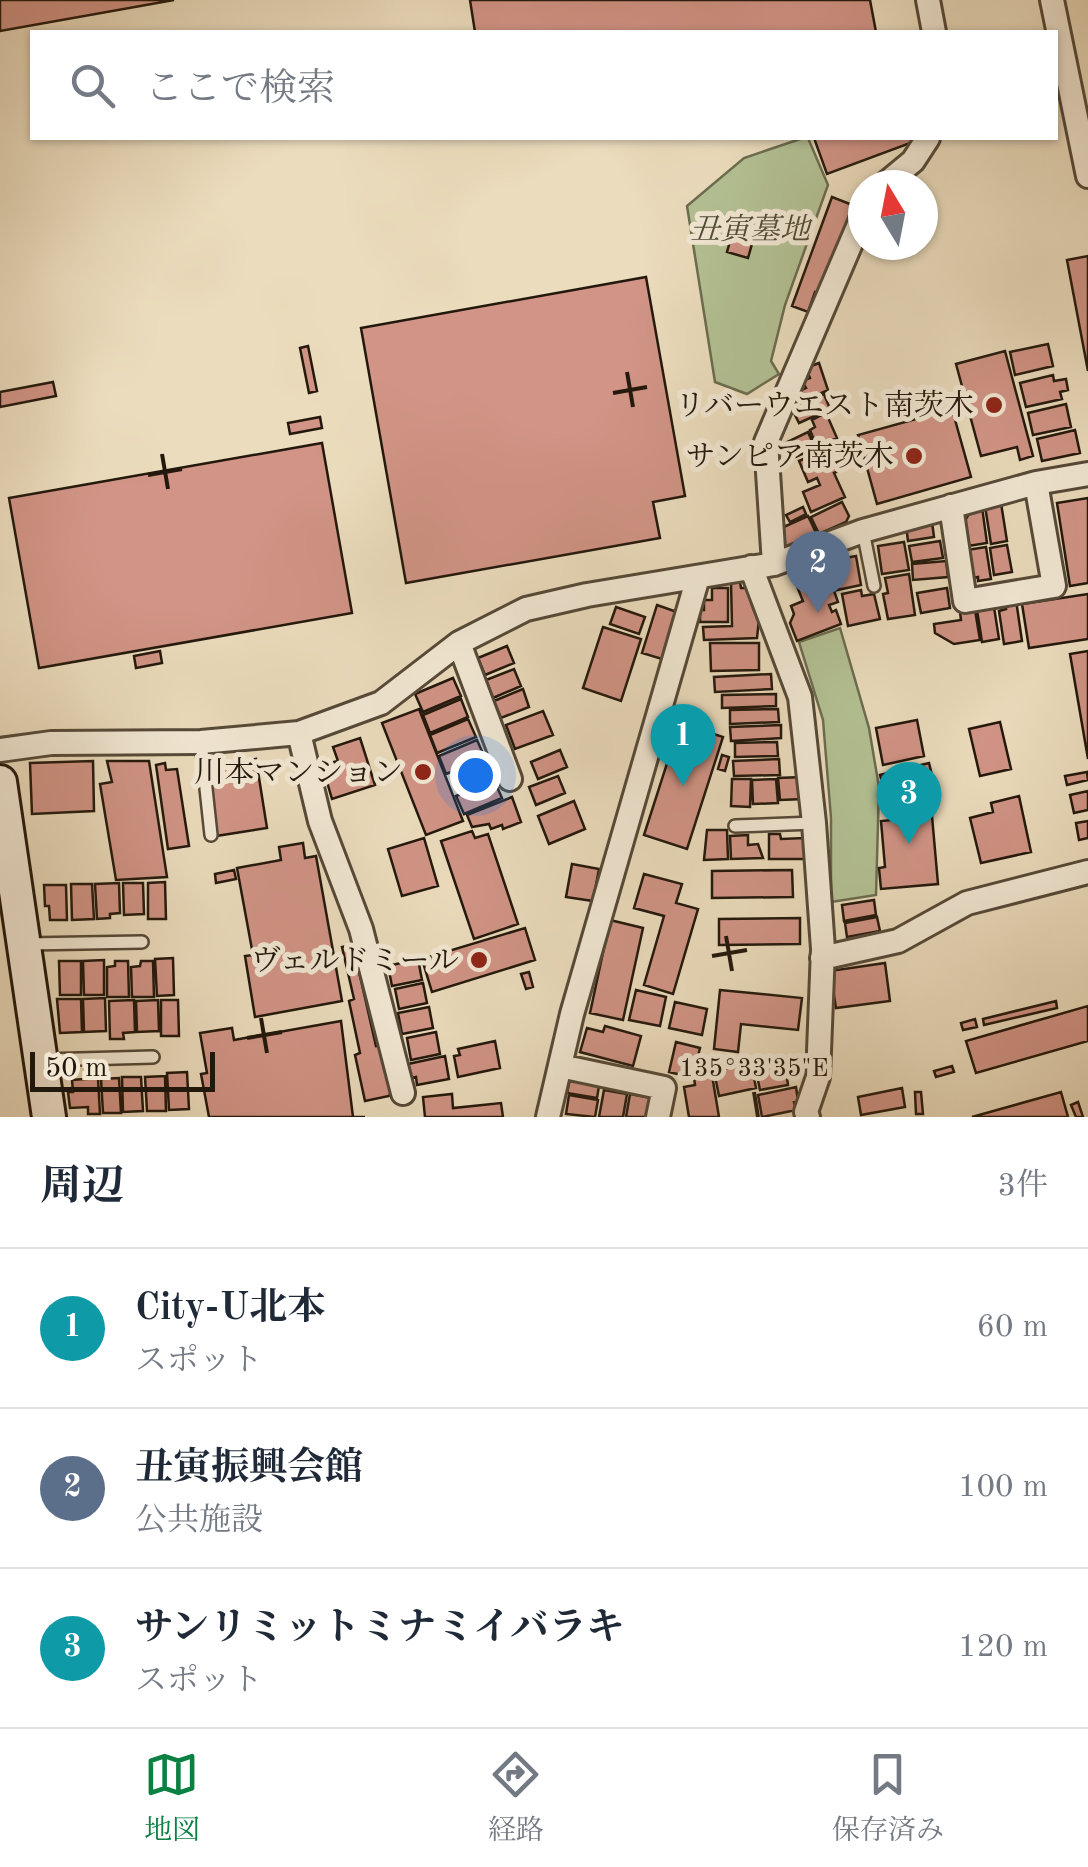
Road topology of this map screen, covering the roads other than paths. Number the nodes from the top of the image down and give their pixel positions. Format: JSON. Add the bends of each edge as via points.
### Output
{"nodes":[{"id":1,"x":928,"y":0,"type":"edge"},
{"id":2,"x":1052,"y":0,"type":"edge"},
{"id":3,"x":934,"y":30,"type":"edge"},
{"id":4,"x":927,"y":140,"type":"edge"},
{"id":5,"x":904,"y":170,"type":"edge"},
{"id":6,"x":1088,"y":176,"type":"edge"},
{"id":7,"x":848,"y":250,"type":"edge"},
{"id":8,"x":1088,"y":474,"type":"edge"},
{"id":9,"x":1036,"y":483,"type":"junction"},
{"id":10,"x":951,"y":506,"type":"junction"},
{"id":11,"x":863,"y":531,"type":"junction"},
{"id":12,"x":762,"y":565,"type":"junction"},
{"id":13,"x":698,"y":577,"type":"junction"},
{"id":14,"x":874,"y":586,"type":"dead end"},
{"id":15,"x":459,"y":643,"type":"junction"},
{"id":16,"x":299,"y":733,"type":"junction"},
{"id":17,"x":201,"y":742,"type":"junction"},
{"id":18,"x":0,"y":750,"type":"edge"},
{"id":19,"x":510,"y":779,"type":"dead end"},
{"id":20,"x":0,"y":782,"type":"edge"},
{"id":21,"x":814,"y":824,"type":"junction"},
{"id":22,"x":735,"y":826,"type":"dead end"},
{"id":23,"x":211,"y":835,"type":"dead end"},
{"id":24,"x":1088,"y":872,"type":"edge"},
{"id":25,"x":142,"y":942,"type":"dead end"},
{"id":26,"x":24,"y":944,"type":"junction"},
{"id":27,"x":822,"y":958,"type":"junction"},
{"id":28,"x":153,"y":1057,"type":"dead end"},
{"id":29,"x":41,"y":1060,"type":"junction"},
{"id":30,"x":560,"y":1066,"type":"junction"},
{"id":31,"x":404,"y":1093,"type":"dead end"},
{"id":32,"x":49,"y":1117,"type":"edge"},
{"id":33,"x":548,"y":1117,"type":"edge"},
{"id":34,"x":658,"y":1117,"type":"edge"},
{"id":35,"x":808,"y":1117,"type":"edge"}],
"edges":[{"from":1,"to":3,"type":"street"},
{"from":2,"to":6,"type":"street"},
{"from":4,"to":5,"type":"street"},
{"from":7,"to":12,"type":"street","via":[[766,442]]},
{"from":8,"to":9,"type":"street"},
{"from":9,"to":10,"type":"street"},
{"from":9,"to":10,"type":"street","via":[[1054,586],[966,601]]},
{"from":10,"to":11,"type":"street"},
{"from":11,"to":12,"type":"street"},
{"from":11,"to":14,"type":"lane"},
{"from":12,"to":13,"type":"street"},
{"from":12,"to":21,"type":"street","via":[[800,697]]},
{"from":13,"to":15,"type":"street","via":[[526,609]]},
{"from":13,"to":30,"type":"street"},
{"from":15,"to":16,"type":"street","via":[[381,703]]},
{"from":15,"to":19,"type":"street"},
{"from":16,"to":17,"type":"street"},
{"from":16,"to":31,"type":"street","via":[[320,822],[362,929]]},
{"from":17,"to":18,"type":"street"},
{"from":17,"to":23,"type":"lane"},
{"from":20,"to":26,"type":"street"},
{"from":21,"to":22,"type":"lane"},
{"from":21,"to":27,"type":"street"},
{"from":24,"to":27,"type":"street","via":[[967,903],[898,941]]},
{"from":25,"to":26,"type":"lane"},
{"from":26,"to":29,"type":"street"},
{"from":27,"to":35,"type":"street","via":[[818,1077]]},
{"from":28,"to":29,"type":"lane"},
{"from":29,"to":32,"type":"street"},
{"from":30,"to":33,"type":"street"},
{"from":30,"to":34,"type":"street","via":[[664,1088]]}]}
